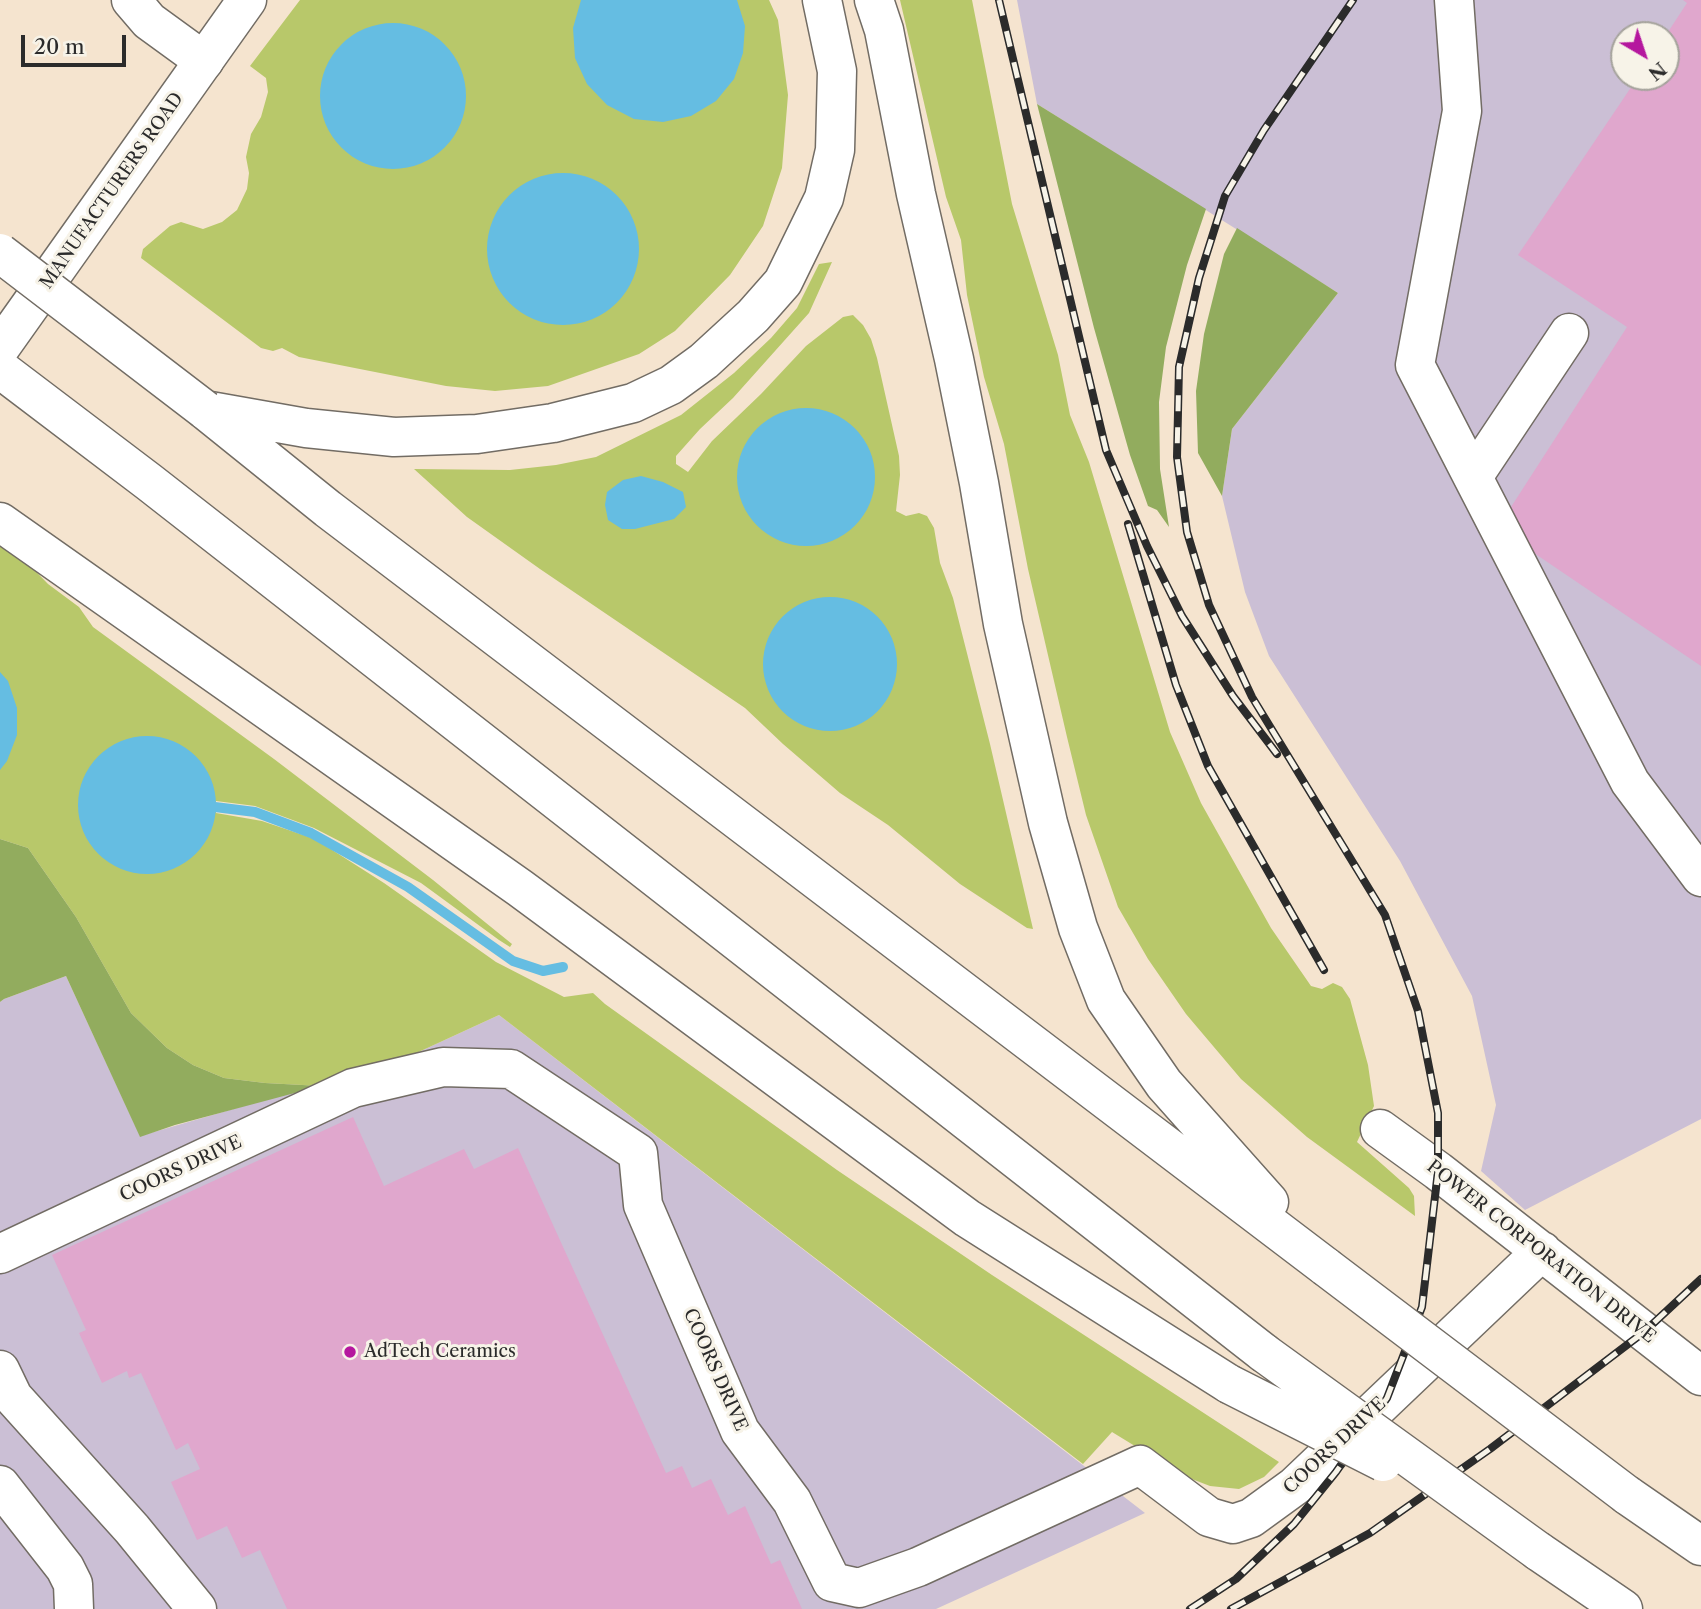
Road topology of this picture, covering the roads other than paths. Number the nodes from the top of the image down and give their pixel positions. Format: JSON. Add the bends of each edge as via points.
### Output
{"nodes":[{"id":1,"x":131,"y":0,"type":"edge"},
{"id":2,"x":247,"y":0,"type":"edge"},
{"id":3,"x":822,"y":0,"type":"edge"},
{"id":4,"x":874,"y":0,"type":"edge"},
{"id":5,"x":1454,"y":0,"type":"edge"},
{"id":6,"x":204,"y":61,"type":"junction"},
{"id":7,"x":0,"y":253,"type":"edge"},
{"id":8,"x":1569,"y":333,"type":"dead end"},
{"id":9,"x":0,"y":348,"type":"edge"},
{"id":10,"x":0,"y":369,"type":"edge"},
{"id":11,"x":205,"y":410,"type":"junction"},
{"id":12,"x":1473,"y":477,"type":"junction"},
{"id":13,"x":0,"y":522,"type":"edge"},
{"id":14,"x":1701,"y":877,"type":"edge"},
{"id":15,"x":1380,"y":1129,"type":"dead end"},
{"id":16,"x":1542,"y":1251,"type":"junction"},
{"id":17,"x":0,"y":1254,"type":"edge"},
{"id":18,"x":1326,"y":1267,"type":"junction"},
{"id":19,"x":0,"y":1370,"type":"edge"},
{"id":20,"x":1701,"y":1376,"type":"edge"},
{"id":21,"x":0,"y":1485,"type":"edge"},
{"id":22,"x":1490,"y":1516,"type":"junction"},
{"id":23,"x":1701,"y":1546,"type":"edge"},
{"id":24,"x":74,"y":1609,"type":"edge"},
{"id":25,"x":197,"y":1609,"type":"edge"},
{"id":26,"x":1623,"y":1609,"type":"edge"}],
"edges":[{"from":1,"to":6,"type":"main road","via":[[149,22]]},
{"from":2,"to":6,"type":"main road","name":"MANUFACTURERS ROAD"},
{"from":3,"to":11,"type":"main road","via":[[836,71],[835,150],[824,198],[783,282],[753,316],[671,385],[633,404],[553,423],[477,434],[394,437],[306,428]]},
{"from":4,"to":18,"type":"main road","via":[[954,359],[1003,624],[1048,823],[1078,928],[1106,1000],[1164,1084]]},
{"from":5,"to":12,"type":"main road","via":[[1462,111],[1415,365]]},
{"from":6,"to":9,"type":"main road","name":"MANUFACTURERS ROAD"},
{"from":7,"to":11,"type":"main road","bridge":true},
{"from":8,"to":12,"type":"main road"},
{"from":10,"to":22,"type":"main road","bridge":true,"via":[[1264,1353]]},
{"from":11,"to":18,"type":"main road","via":[[328,509]]},
{"from":12,"to":14,"type":"main road","via":[[1630,782]]},
{"from":13,"to":22,"type":"main road","bridge":true,"via":[[520,888],[967,1218],[1229,1384]]},
{"from":15,"to":16,"type":"main road","name":"POWER CORPORATION DRIVE"},
{"from":16,"to":17,"type":"main road","name":"COORS DRIVE","via":[[1295,1486],[1251,1518],[1233,1524],[1209,1517],[1140,1465],[919,1567],[859,1588],[832,1582],[792,1501],[740,1431],[642,1205],[638,1153],[511,1069],[443,1067],[353,1088]]},
{"from":16,"to":20,"type":"main road","name":"POWER CORPORATION DRIVE"},
{"from":18,"to":23,"type":"main road","bridge":true},
{"from":19,"to":25,"type":"main road","via":[[13,1397]]},
{"from":21,"to":24,"type":"main road","via":[[65,1568],[73,1584]]},
{"from":22,"to":26,"type":"main road","bridge":true}]}
